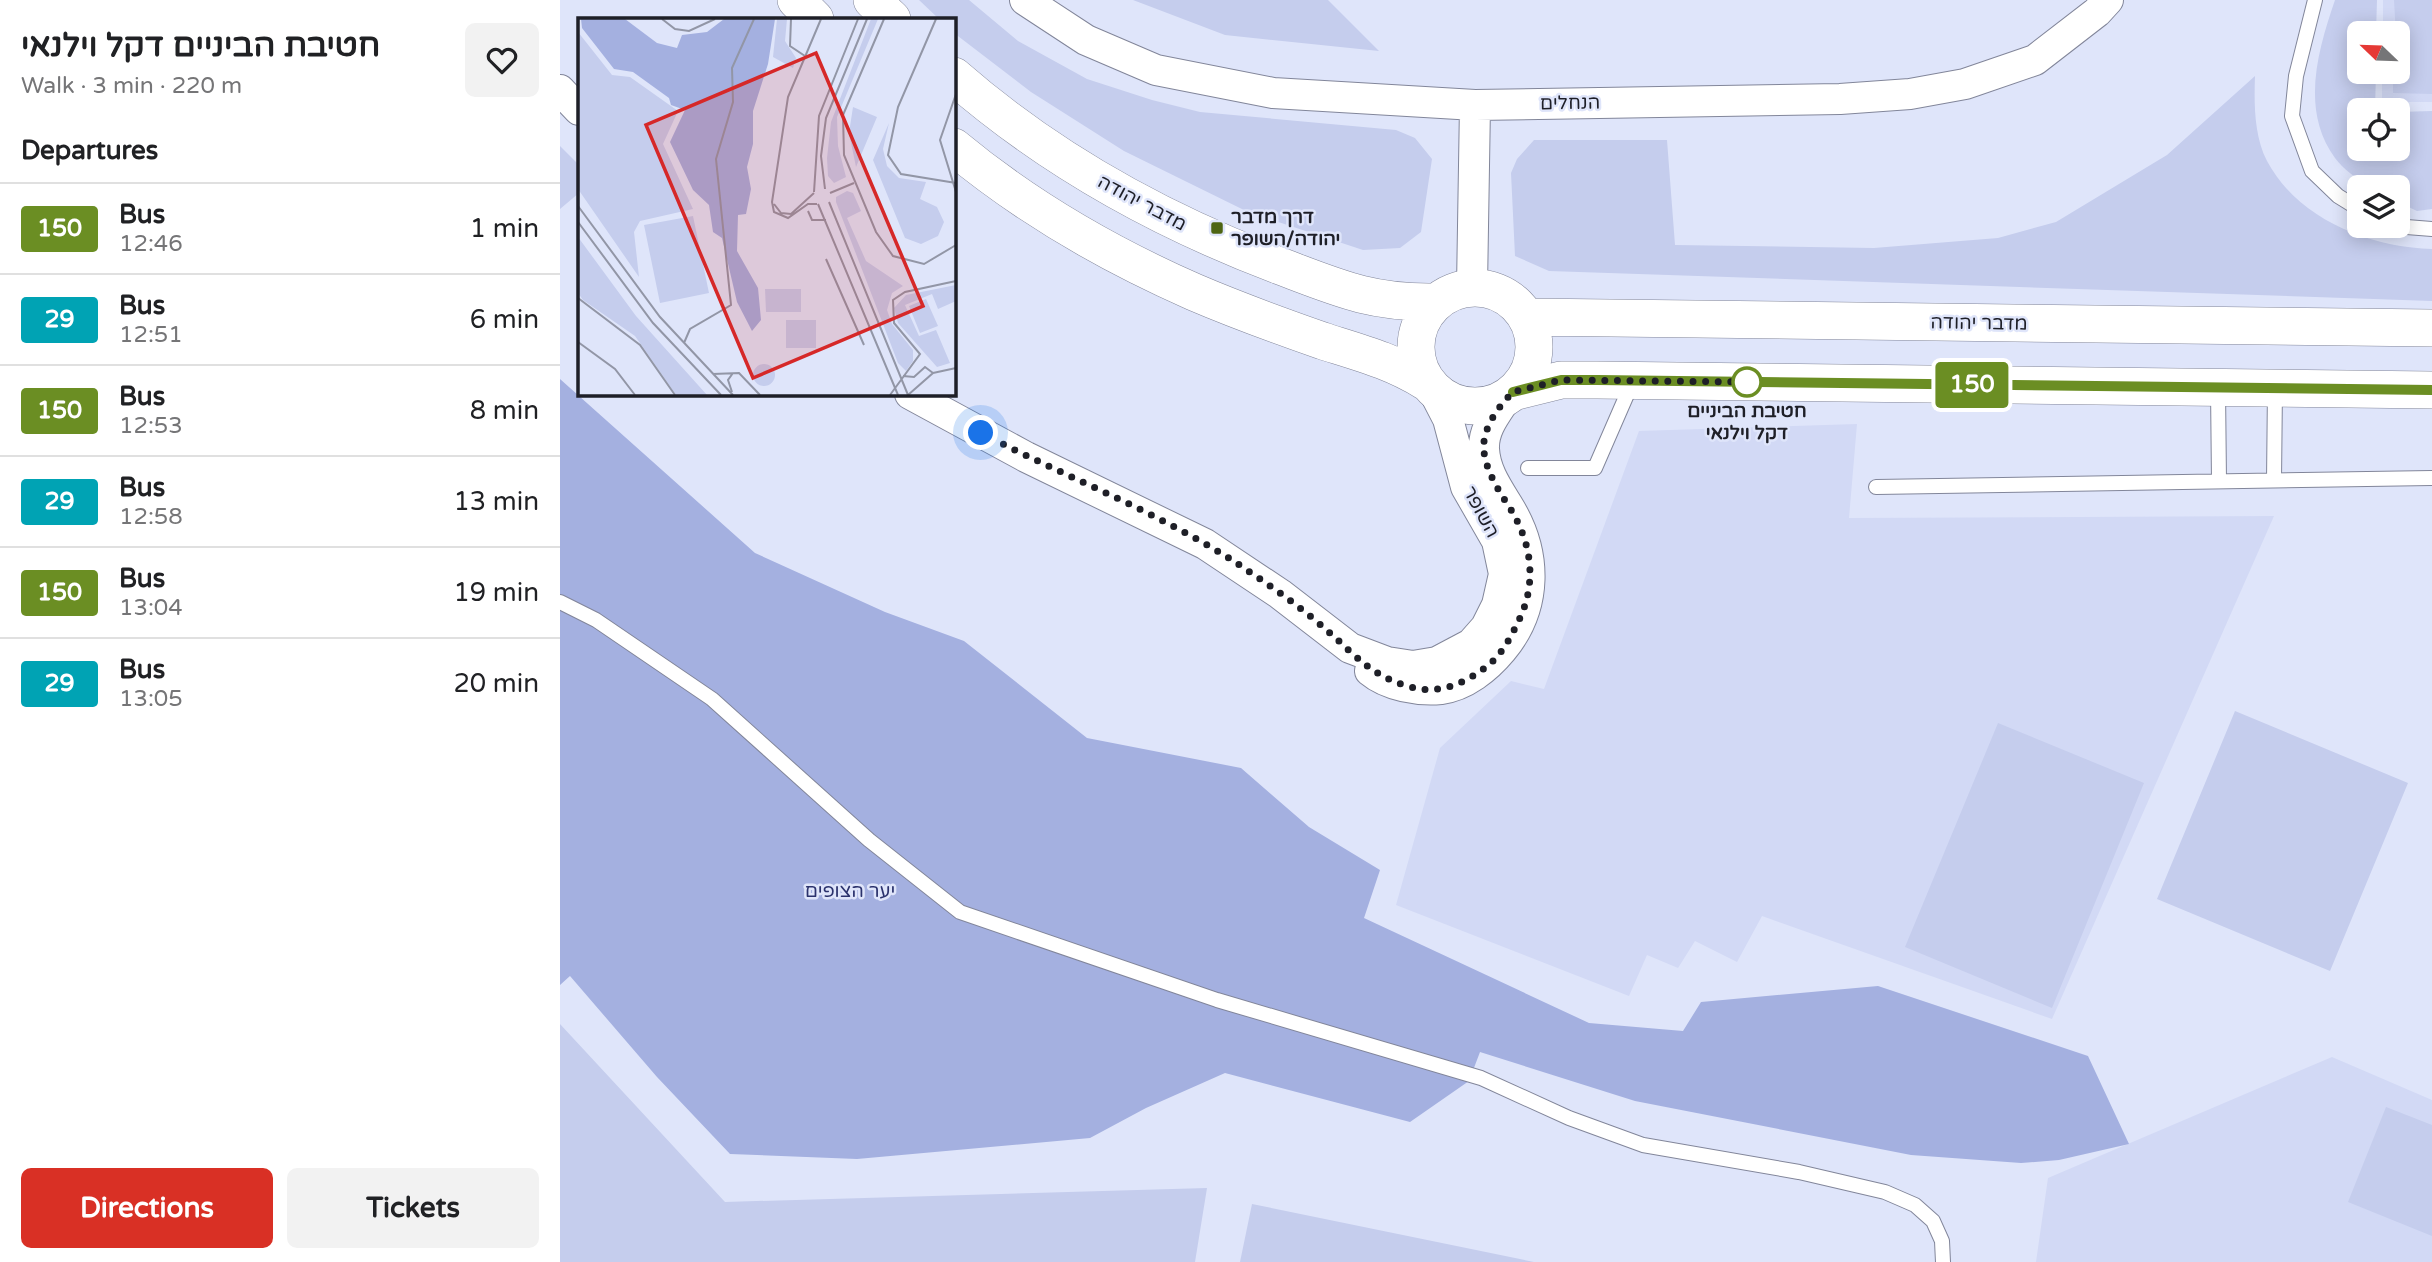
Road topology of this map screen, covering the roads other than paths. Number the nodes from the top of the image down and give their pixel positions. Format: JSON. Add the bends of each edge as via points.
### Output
{"nodes":[{"id":1,"x":796,"y":0,"type":"edge"},
{"id":2,"x":872,"y":0,"type":"edge"},
{"id":3,"x":1025,"y":0,"type":"edge"},
{"id":4,"x":2108,"y":0,"type":"edge"},
{"id":5,"x":2315,"y":0,"type":"edge"},
{"id":6,"x":814,"y":18,"type":"edge"},
{"id":7,"x":891,"y":18,"type":"edge"},
{"id":8,"x":956,"y":78,"type":"edge"},
{"id":9,"x":560,"y":90,"type":"edge"},
{"id":10,"x":1475,"y":105,"type":"junction"},
{"id":11,"x":578,"y":109,"type":"edge"},
{"id":12,"x":956,"y":148,"type":"edge"},
{"id":13,"x":2347,"y":202,"type":"edge"},
{"id":14,"x":2410,"y":227,"type":"edge"},
{"id":15,"x":2432,"y":229,"type":"edge"},
{"id":16,"x":1472,"y":287,"type":"junction"},
{"id":17,"x":1434,"y":302,"type":"junction"},
{"id":18,"x":1527,"y":317,"type":"junction"},
{"id":19,"x":2432,"y":328,"type":"edge"},
{"id":20,"x":1633,"y":380,"type":"junction"},
{"id":21,"x":1429,"y":385,"type":"junction"},
{"id":22,"x":2218,"y":387,"type":"junction"},
{"id":23,"x":2275,"y":388,"type":"junction"},
{"id":24,"x":2432,"y":390,"type":"edge"},
{"id":25,"x":1510,"y":395,"type":"junction"},
{"id":26,"x":914,"y":396,"type":"edge"},
{"id":27,"x":1528,"y":468,"type":"dead end"},
{"id":28,"x":2432,"y":478,"type":"edge"},
{"id":29,"x":2274,"y":480,"type":"junction"},
{"id":30,"x":2218,"y":481,"type":"junction"},
{"id":31,"x":1876,"y":487,"type":"dead end"},
{"id":32,"x":560,"y":603,"type":"edge"},
{"id":33,"x":1329,"y":632,"type":"junction"},
{"id":34,"x":1942,"y":1262,"type":"edge"}],
"edges":[{"from":1,"to":6,"type":"street"},
{"from":2,"to":7,"type":"street"},
{"from":3,"to":10,"type":"street","name":"הנחלים","via":[[1086,40],[1156,70],[1273,93]]},
{"from":4,"to":10,"type":"street","name":"הנחלים","via":[[2035,60],[1965,84],[1910,94]]},
{"from":5,"to":13,"type":"lane","via":[[2296,76],[2292,116],[2312,171]]},
{"from":8,"to":17,"type":"street","name":"מדבר יהודה","via":[[1084,173],[1216,242],[1378,300]]},
{"from":9,"to":11,"type":"street"},
{"from":10,"to":16,"type":"street"},
{"from":12,"to":21,"type":"street","via":[[1055,219],[1148,269],[1220,302],[1393,362]]},
{"from":14,"to":15,"type":"lane"},
{"from":16,"to":17,"type":"street","via":[[1452,291]]},
{"from":16,"to":18,"type":"street","via":[[1496,290],[1514,301]]},
{"from":17,"to":21,"type":"street","via":[[1416,335],[1416,356]]},
{"from":18,"to":19,"type":"street","name":"מדבר יהודה"},
{"from":18,"to":25,"type":"street","via":[[1534,337],[1532,364]]},
{"from":20,"to":22,"type":"street"},
{"from":20,"to":25,"type":"street","via":[[1561,380]]},
{"from":20,"to":27,"type":"lane","via":[[1595,468]]},
{"from":21,"to":25,"type":"street","via":[[1460,405],[1488,405]]},
{"from":21,"to":33,"type":"street","name":"השופר","via":[[1448,419],[1466,487],[1502,556],[1504,574],[1497,605],[1471,644],[1437,662],[1413,666],[1367,657]]},
{"from":22,"to":23,"type":"street"},
{"from":22,"to":30,"type":"lane"},
{"from":23,"to":24,"type":"street"},
{"from":23,"to":29,"type":"lane"},
{"from":25,"to":33,"type":"street","name":"השופר","via":[[1484,433],[1491,477],[1521,530],[1531,574],[1529,595],[1508,642],[1490,665],[1471,678],[1444,689],[1418,690],[1374,674]]},
{"from":26,"to":33,"type":"street","name":"השופר","via":[[1026,457],[1205,544]]},
{"from":28,"to":29,"type":"lane"},
{"from":29,"to":30,"type":"lane"},
{"from":30,"to":31,"type":"lane"},
{"from":32,"to":34,"type":"lane","via":[[596,620],[712,699],[869,840],[960,912],[1217,1000],[1480,1078],[1643,1145],[1885,1192],[1915,1205],[1933,1221],[1942,1241]]}]}
